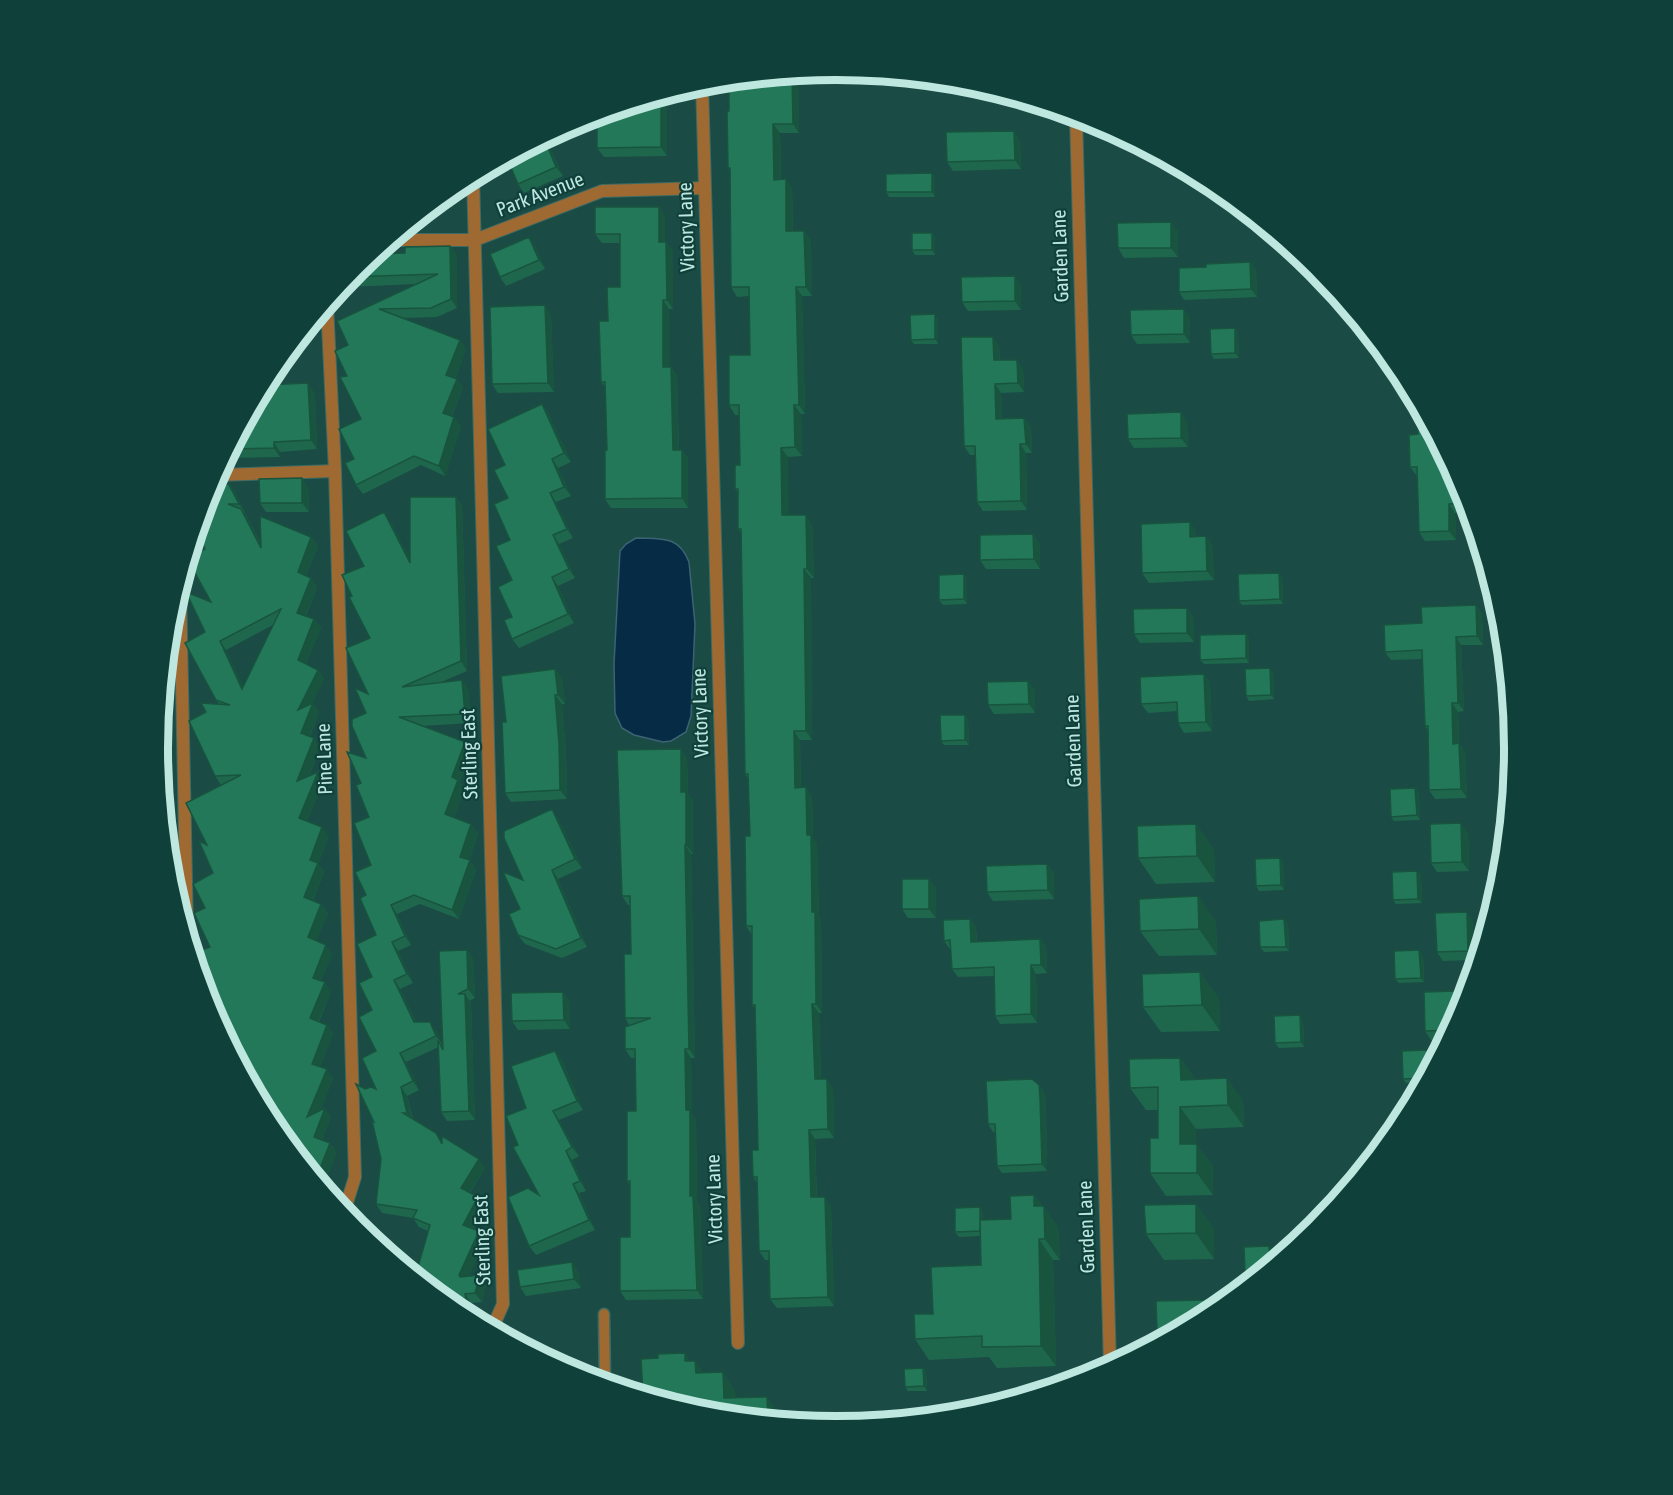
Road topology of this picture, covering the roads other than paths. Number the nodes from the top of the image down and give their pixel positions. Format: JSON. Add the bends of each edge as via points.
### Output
{"nodes":[{"id":1,"x":702,"y":93,"type":"edge"},
{"id":2,"x":1076,"y":124,"type":"edge"},
{"id":3,"x":473,"y":187,"type":"edge"},
{"id":4,"x":705,"y":188,"type":"junction"},
{"id":5,"x":402,"y":240,"type":"edge"},
{"id":6,"x":475,"y":240,"type":"junction"},
{"id":7,"x":328,"y":315,"type":"edge"},
{"id":8,"x":335,"y":471,"type":"junction"},
{"id":9,"x":227,"y":475,"type":"edge"},
{"id":10,"x":181,"y":619,"type":"edge"},
{"id":11,"x":186,"y":901,"type":"edge"},
{"id":12,"x":347,"y":1202,"type":"edge"},
{"id":13,"x":604,"y":1314,"type":"dead end"},
{"id":14,"x":495,"y":1322,"type":"edge"},
{"id":15,"x":738,"y":1343,"type":"dead end"},
{"id":16,"x":1110,"y":1357,"type":"edge"},
{"id":17,"x":605,"y":1374,"type":"edge"}],
"edges":[{"from":1,"to":4,"type":"street","name":"Victory Lane"},
{"from":2,"to":16,"type":"street","name":"Garden Lane"},
{"from":3,"to":6,"type":"street","name":"Sterling East"},
{"from":4,"to":6,"type":"street","name":"Park Avenue","via":[[602,191]]},
{"from":4,"to":15,"type":"street","name":"Victory Lane"},
{"from":5,"to":6,"type":"street","name":"Park Avenue"},
{"from":6,"to":14,"type":"street","name":"Sterling East","via":[[503,1304]]},
{"from":7,"to":8,"type":"street","name":"Pine Lane"},
{"from":8,"to":9,"type":"street"},
{"from":8,"to":12,"type":"street","name":"Pine Lane","via":[[355,1177]]},
{"from":10,"to":11,"type":"street"},
{"from":13,"to":17,"type":"lane"}]}
